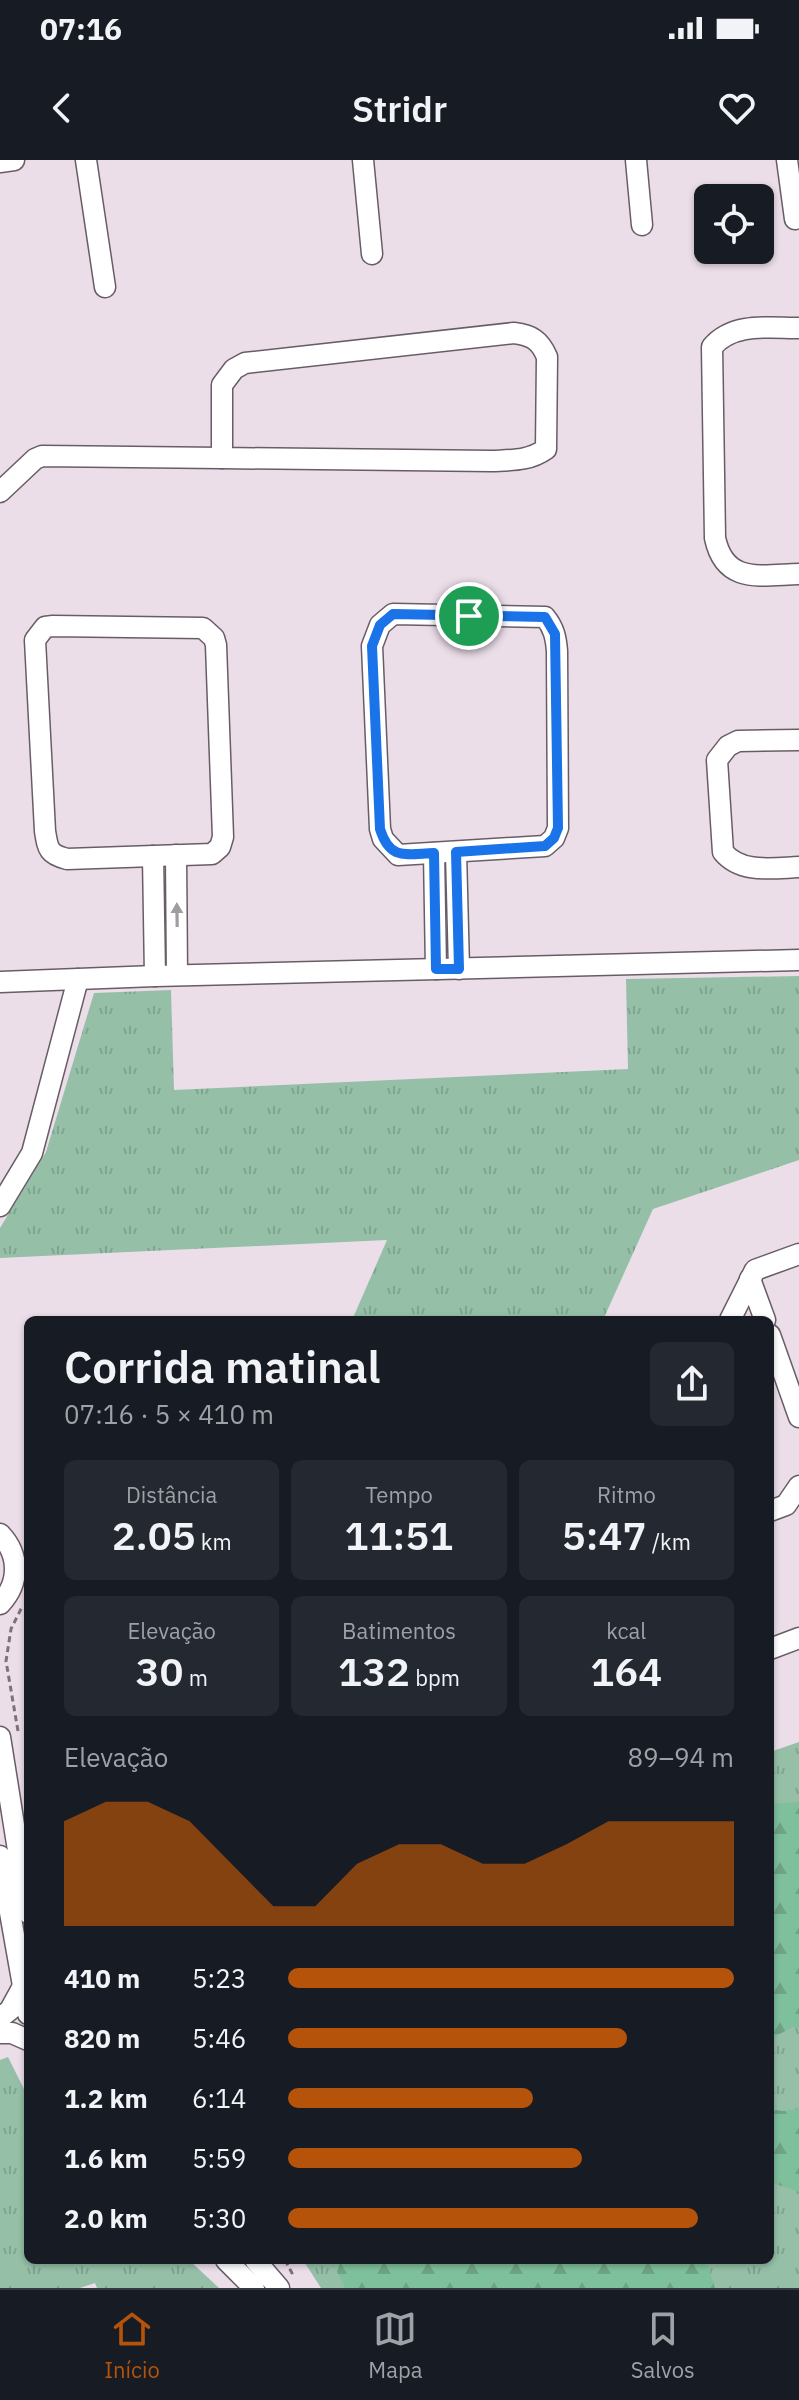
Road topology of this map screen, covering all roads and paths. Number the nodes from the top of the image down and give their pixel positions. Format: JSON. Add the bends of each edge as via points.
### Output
{"nodes":[{"id":1,"x":14,"y":160,"type":"edge"},
{"id":2,"x":86,"y":160,"type":"edge"},
{"id":3,"x":363,"y":160,"type":"edge"},
{"id":4,"x":636,"y":160,"type":"edge"},
{"id":5,"x":787,"y":160,"type":"edge"},
{"id":6,"x":0,"y":162,"type":"edge"},
{"id":7,"x":795,"y":219,"type":"dead end"},
{"id":8,"x":642,"y":225,"type":"dead end"},
{"id":9,"x":372,"y":254,"type":"dead end"},
{"id":10,"x":105,"y":287,"type":"dead end"},
{"id":11,"x":799,"y":328,"type":"edge"},
{"id":12,"x":222,"y":458,"type":"junction"},
{"id":13,"x":4,"y":483,"type":"edge"},
{"id":14,"x":799,"y":574,"type":"edge"},
{"id":15,"x":799,"y":740,"type":"edge"},
{"id":16,"x":456,"y":852,"type":"junction"},
{"id":17,"x":434,"y":853,"type":"junction"},
{"id":18,"x":176,"y":855,"type":"junction"},
{"id":19,"x":153,"y":856,"type":"junction"},
{"id":20,"x":799,"y":867,"type":"edge"},
{"id":21,"x":799,"y":960,"type":"edge"},
{"id":22,"x":436,"y":969,"type":"junction"},
{"id":23,"x":459,"y":969,"type":"junction"},
{"id":24,"x":177,"y":975,"type":"junction"},
{"id":25,"x":155,"y":976,"type":"junction"},
{"id":26,"x":78,"y":979,"type":"junction"},
{"id":27,"x":0,"y":982,"type":"edge"},
{"id":28,"x":0,"y":1206,"type":"edge"},
{"id":29,"x":799,"y":1254,"type":"edge"},
{"id":30,"x":750,"y":1279,"type":"junction"},
{"id":31,"x":732,"y":1316,"type":"edge"},
{"id":32,"x":764,"y":1316,"type":"edge"},
{"id":33,"x":774,"y":1346,"type":"edge"},
{"id":34,"x":799,"y":1417,"type":"edge"},
{"id":35,"x":799,"y":1486,"type":"edge"},
{"id":36,"x":774,"y":1510,"type":"edge"},
{"id":37,"x":0,"y":1534,"type":"edge"},
{"id":38,"x":21,"y":1580,"type":"edge"},
{"id":39,"x":0,"y":1604,"type":"edge"},
{"id":40,"x":22,"y":1607,"type":"dead end"},
{"id":41,"x":799,"y":1638,"type":"edge"},
{"id":42,"x":774,"y":1647,"type":"edge"},
{"id":43,"x":10,"y":1738,"type":"edge"},
{"id":44,"x":0,"y":1856,"type":"edge"},
{"id":45,"x":24,"y":1874,"type":"edge"},
{"id":46,"x":22,"y":1988,"type":"junction"},
{"id":47,"x":24,"y":1997,"type":"edge"},
{"id":48,"x":0,"y":2018,"type":"edge"},
{"id":49,"x":0,"y":2033,"type":"edge"},
{"id":50,"x":24,"y":2038,"type":"edge"},
{"id":51,"x":230,"y":2264,"type":"edge"},
{"id":52,"x":258,"y":2264,"type":"edge"},
{"id":53,"x":254,"y":2288,"type":"edge"},
{"id":54,"x":279,"y":2288,"type":"edge"}],
"edges":[{"from":1,"to":6,"type":"street"},
{"from":2,"to":10,"type":"street"},
{"from":3,"to":9,"type":"street"},
{"from":4,"to":8,"type":"street"},
{"from":5,"to":7,"type":"street"},
{"from":11,"to":14,"type":"street","via":[[743,329],[712,347],[718,554],[733,570],[750,575]]},
{"from":12,"to":12,"type":"street","via":[[492,461],[537,455],[546,449],[547,357],[529,335],[514,333],[245,363],[222,385]]},
{"from":12,"to":13,"type":"street","via":[[51,455],[35,459]]},
{"from":15,"to":20,"type":"street","via":[[738,741],[717,760],[723,852],[743,866]]},
{"from":16,"to":17,"type":"street"},
{"from":16,"to":17,"type":"street","via":[[545,846],[558,828],[557,651],[545,617],[393,614],[380,625],[372,646],[380,829],[398,855]]},
{"from":16,"to":23,"type":"street"},
{"from":17,"to":22,"type":"street"},
{"from":18,"to":19,"type":"street"},
{"from":18,"to":19,"type":"street","via":[[212,854],[223,837],[214,638],[203,628],[45,627],[35,640],[49,850],[67,859]]},
{"from":24,"to":18,"type":"street","one_way":true},
{"from":19,"to":25,"type":"street"},
{"from":21,"to":23,"type":"street"},
{"from":22,"to":23,"type":"street"},
{"from":22,"to":24,"type":"street"},
{"from":24,"to":25,"type":"street"},
{"from":25,"to":26,"type":"street"},
{"from":26,"to":27,"type":"street"},
{"from":26,"to":28,"type":"street","via":[[32,1153]]},
{"from":29,"to":30,"type":"street","via":[[755,1270]]},
{"from":30,"to":31,"type":"street"},
{"from":30,"to":32,"type":"street"},
{"from":33,"to":34,"type":"street"},
{"from":35,"to":36,"type":"street","via":[[786,1505]]},
{"from":37,"to":38,"type":"street"},
{"from":38,"to":39,"type":"street"},
{"from":40,"to":43,"type":"path","via":[[11,1629],[6,1661]]},
{"from":41,"to":42,"type":"street"},
{"from":43,"to":45,"type":"street"},
{"from":44,"to":46,"type":"street"},
{"from":46,"to":47,"type":"street"},
{"from":46,"to":48,"type":"street"},
{"from":49,"to":50,"type":"street"},
{"from":51,"to":53,"type":"street"},
{"from":52,"to":54,"type":"street"}]}
